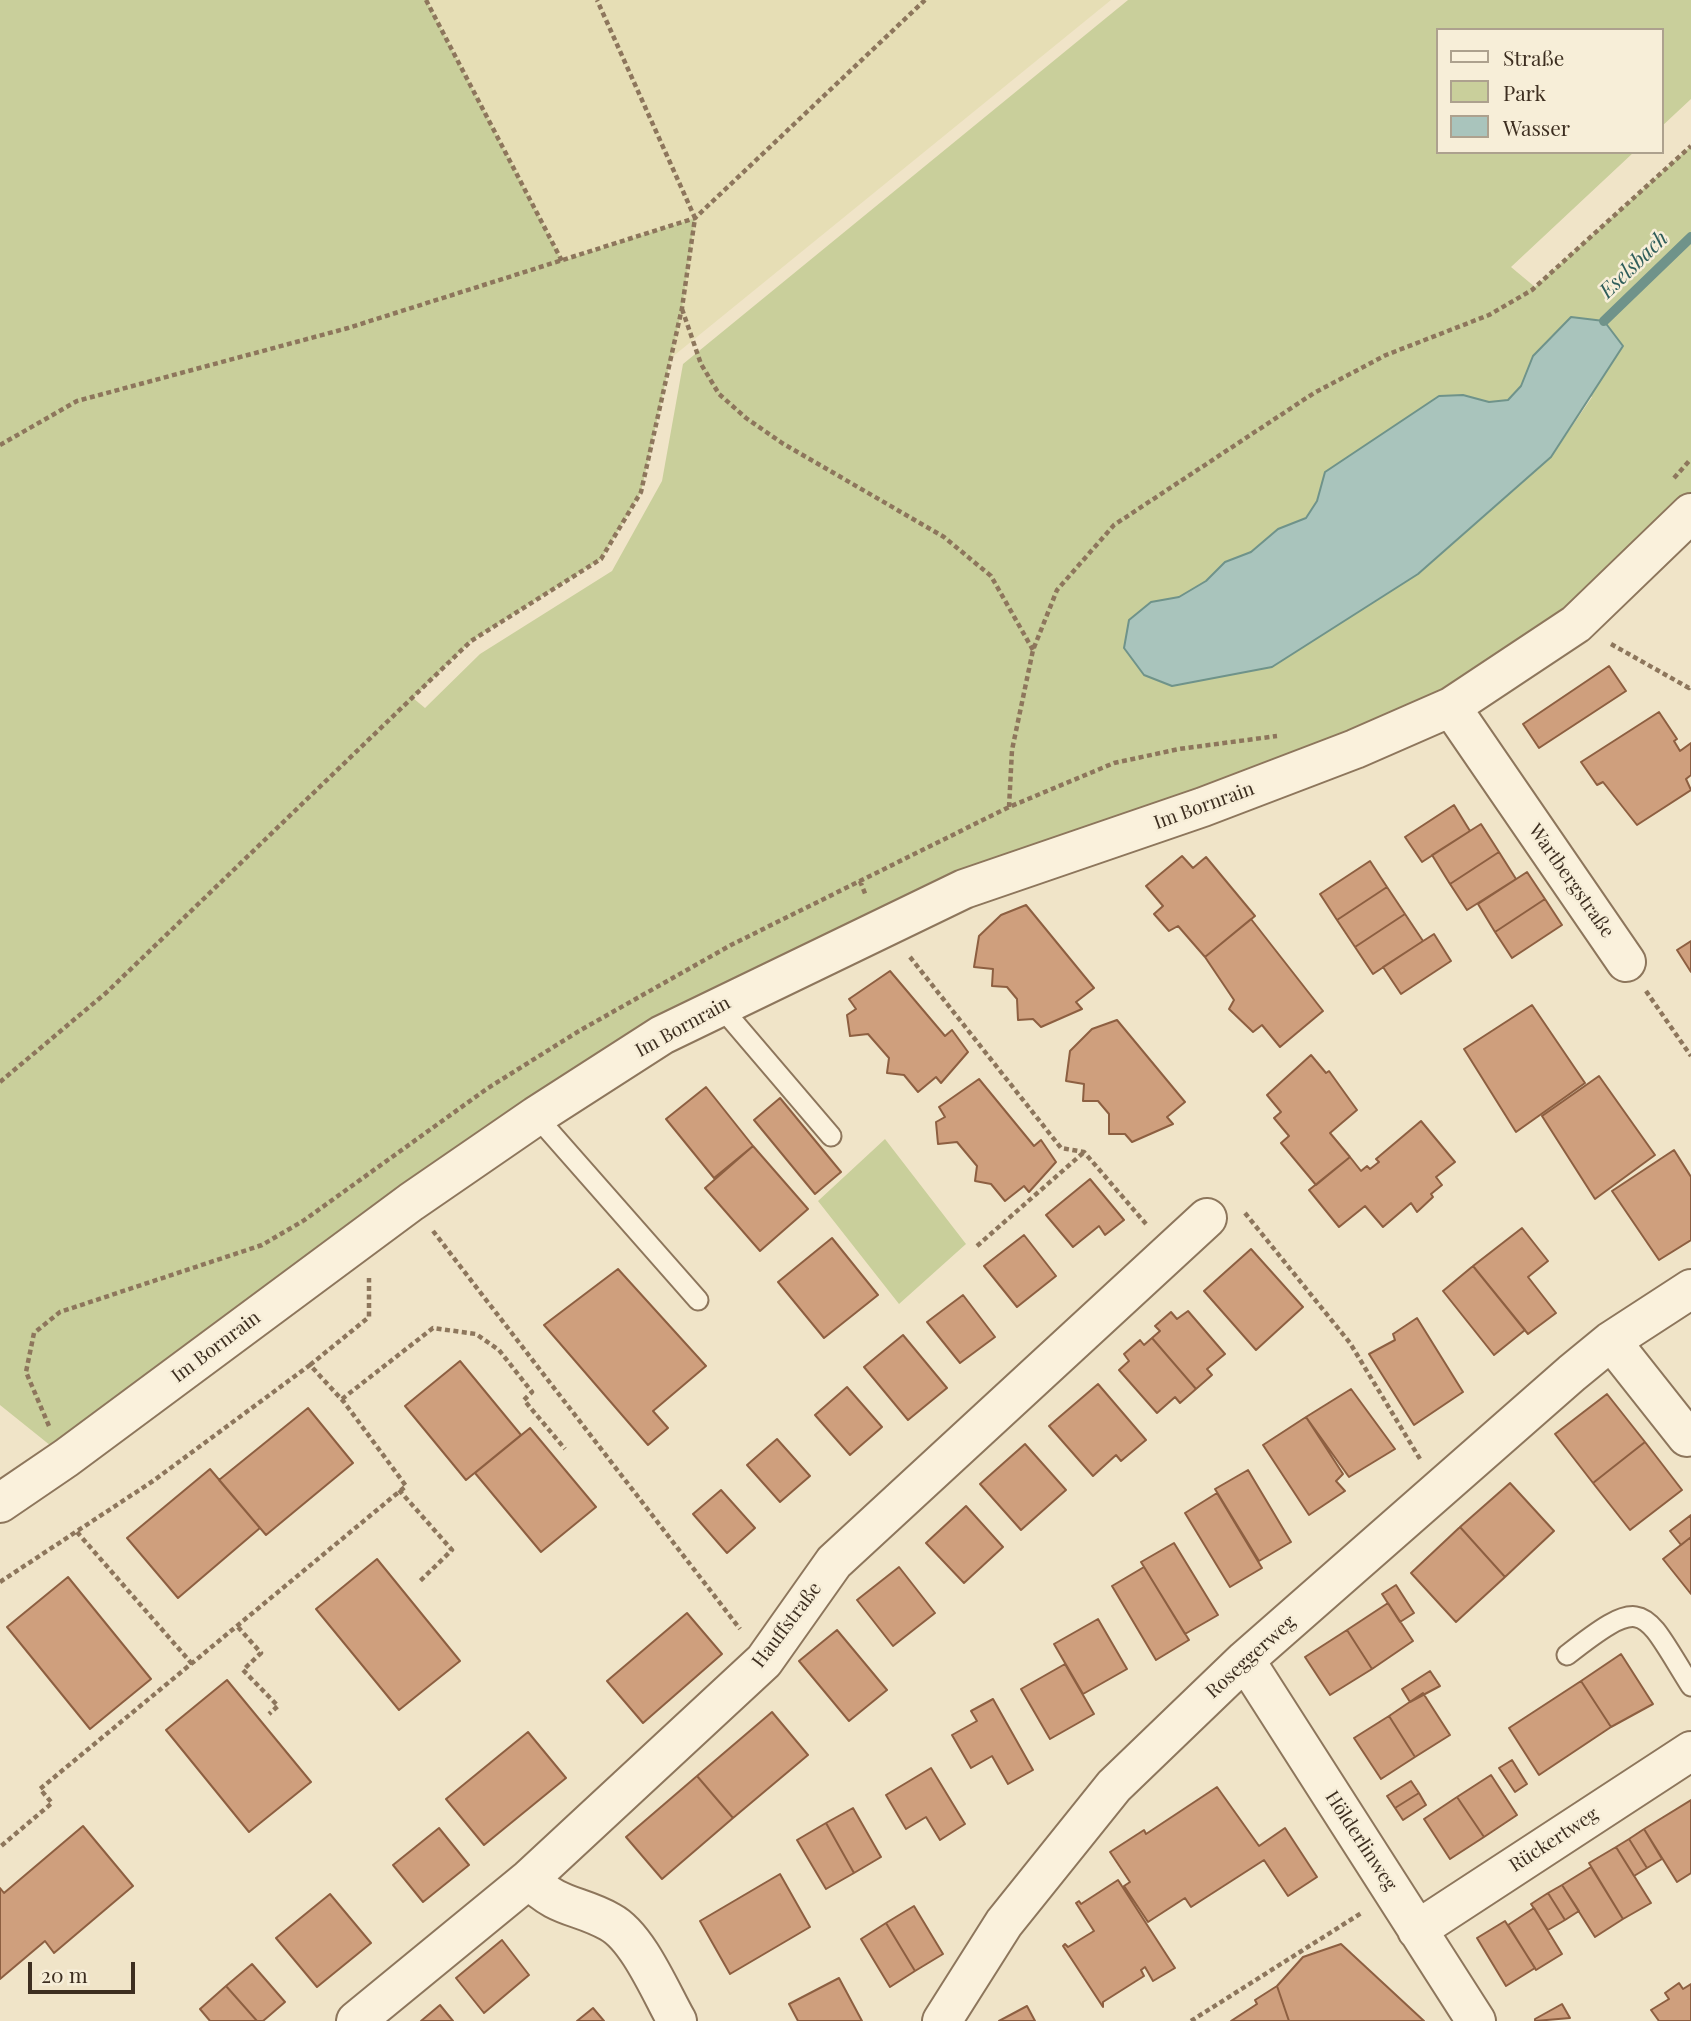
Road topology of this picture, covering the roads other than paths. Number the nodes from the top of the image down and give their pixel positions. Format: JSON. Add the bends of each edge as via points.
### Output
{"nodes":[{"id":1,"x":1691,"y":513,"type":"edge"},
{"id":2,"x":1451,"y":707,"type":"junction"},
{"id":3,"x":1626,"y":962,"type":"road end"},
{"id":4,"x":720,"y":1006,"type":"junction"},
{"id":5,"x":536,"y":1116,"type":"junction"},
{"id":6,"x":831,"y":1136,"type":"dead end"},
{"id":7,"x":1207,"y":1218,"type":"dead end"},
{"id":8,"x":1691,"y":1289,"type":"edge"},
{"id":9,"x":698,"y":1300,"type":"dead end"},
{"id":10,"x":1611,"y":1341,"type":"junction"},
{"id":11,"x":1689,"y":1437,"type":"edge"},
{"id":12,"x":0,"y":1503,"type":"edge"},
{"id":13,"x":1567,"y":1654,"type":"dead end"},
{"id":14,"x":1245,"y":1660,"type":"junction"},
{"id":15,"x":1691,"y":1686,"type":"edge"},
{"id":16,"x":1691,"y":1751,"type":"edge"},
{"id":17,"x":529,"y":1879,"type":"junction"},
{"id":18,"x":1417,"y":1930,"type":"junction"},
{"id":19,"x":356,"y":2021,"type":"edge"},
{"id":20,"x":677,"y":2021,"type":"edge"},
{"id":21,"x":942,"y":2021,"type":"edge"},
{"id":22,"x":1476,"y":2021,"type":"edge"}],
"edges":[{"from":1,"to":2,"type":"street","name":"Im Bornrain","via":[[1576,624]]},
{"from":2,"to":3,"type":"street","name":"Wartbergstraße"},
{"from":2,"to":4,"type":"street","name":"Im Bornrain","via":[[1216,802],[964,889]]},
{"from":4,"to":5,"type":"street","name":"Im Bornrain","via":[[662,1035]]},
{"from":4,"to":6,"type":"lane"},
{"from":5,"to":9,"type":"lane"},
{"from":5,"to":12,"type":"street","name":"Im Bornrain"},
{"from":7,"to":17,"type":"street","name":"Hauffstraße","via":[[834,1562],[764,1661]]},
{"from":8,"to":10,"type":"street","name":"Roseggerweg"},
{"from":10,"to":11,"type":"street"},
{"from":10,"to":14,"type":"street","name":"Roseggerweg"},
{"from":13,"to":15,"type":"lane","via":[[1625,1615],[1640,1616],[1654,1627]]},
{"from":14,"to":18,"type":"street","name":"Hölderlinweg","via":[[1385,1898]]},
{"from":14,"to":21,"type":"street","name":"Roseggerweg","via":[[1114,1786],[1004,1923]]},
{"from":16,"to":18,"type":"street","name":"Rückertweg"},
{"from":17,"to":19,"type":"street","name":"Hauffstraße"},
{"from":17,"to":20,"type":"street","via":[[547,1898],[612,1923],[631,1941]]},
{"from":18,"to":22,"type":"street","name":"Hölderlinweg"}]}
